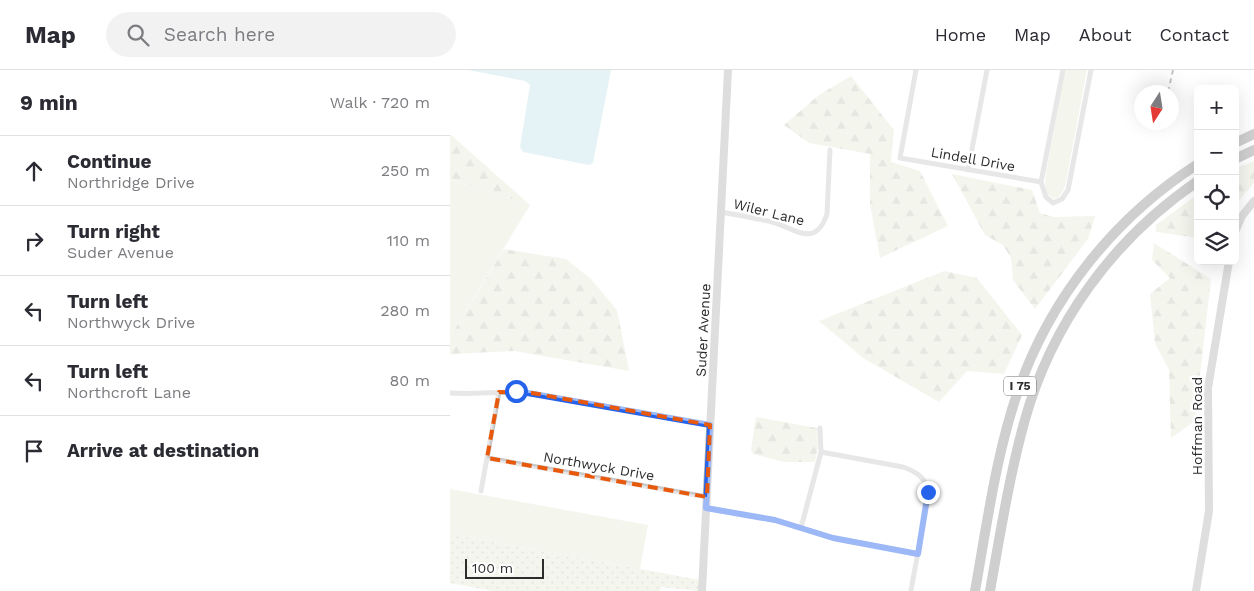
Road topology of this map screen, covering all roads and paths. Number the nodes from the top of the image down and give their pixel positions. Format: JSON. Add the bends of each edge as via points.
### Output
{"nodes":[{"id":1,"x":728,"y":70,"type":"edge"},
{"id":2,"x":916,"y":70,"type":"edge"},
{"id":3,"x":987,"y":70,"type":"edge"},
{"id":4,"x":1063,"y":70,"type":"edge"},
{"id":5,"x":1091,"y":70,"type":"edge"},
{"id":6,"x":1254,"y":134,"type":"edge"},
{"id":7,"x":1239,"y":141,"type":"edge"},
{"id":8,"x":830,"y":150,"type":"dead end"},
{"id":9,"x":1254,"y":150,"type":"edge"},
{"id":10,"x":1239,"y":157,"type":"edge"},
{"id":11,"x":1194,"y":167,"type":"edge"},
{"id":12,"x":968,"y":170,"type":"junction"},
{"id":13,"x":1041,"y":182,"type":"junction"},
{"id":14,"x":1194,"y":185,"type":"edge"},
{"id":15,"x":1254,"y":201,"type":"edge"},
{"id":16,"x":721,"y":212,"type":"junction"},
{"id":17,"x":1239,"y":223,"type":"edge"},
{"id":18,"x":1228,"y":265,"type":"edge"},
{"id":19,"x":499,"y":392,"type":"junction"},
{"id":20,"x":450,"y":393,"type":"edge"},
{"id":21,"x":710,"y":425,"type":"junction"},
{"id":22,"x":820,"y":428,"type":"dead end"},
{"id":23,"x":821,"y":452,"type":"junction"},
{"id":24,"x":487,"y":458,"type":"junction"},
{"id":25,"x":481,"y":491,"type":"dead end"},
{"id":26,"x":707,"y":497,"type":"junction"},
{"id":27,"x":706,"y":508,"type":"junction"},
{"id":28,"x":801,"y":528,"type":"junction"},
{"id":29,"x":918,"y":554,"type":"junction"},
{"id":30,"x":911,"y":590,"type":"edge"},
{"id":31,"x":702,"y":591,"type":"edge"},
{"id":32,"x":975,"y":591,"type":"edge"},
{"id":33,"x":990,"y":591,"type":"edge"},
{"id":34,"x":1196,"y":591,"type":"edge"}],
"edges":[{"from":1,"to":16,"type":"street","name":"Suder Avenue"},
{"from":2,"to":12,"type":"street","name":"Lindell Drive","via":[[900,158]]},
{"from":3,"to":12,"type":"street"},
{"from":4,"to":13,"type":"street"},
{"from":5,"to":13,"type":"street","via":[[1066,195],[1058,202],[1050,202]]},
{"from":6,"to":7,"type":"highway"},
{"from":8,"to":16,"type":"street","name":"Wiler Lane","via":[[827,214],[821,226],[811,233],[798,233],[780,224]]},
{"from":9,"to":10,"type":"highway"},
{"from":11,"to":32,"type":"highway","number":"I 75","via":[[1121,226],[1097,252],[1068,291],[1044,332],[1024,374],[1003,446]]},
{"from":12,"to":13,"type":"street","name":"Lindell Drive"},
{"from":14,"to":33,"type":"highway","number":"I 75","via":[[1144,224],[1115,254],[1070,315],[1039,378],[1016,455]]},
{"from":15,"to":17,"type":"street"},
{"from":16,"to":21,"type":"street","name":"Suder Avenue"},
{"from":18,"to":34,"type":"street","name":"Hoffman Road","via":[[1208,388],[1209,511]]},
{"from":19,"to":20,"type":"street"},
{"from":19,"to":21,"type":"street","via":[[532,393]]},
{"from":19,"to":24,"type":"street"},
{"from":21,"to":26,"type":"street","name":"Suder Avenue"},
{"from":22,"to":23,"type":"street"},
{"from":23,"to":28,"type":"street"},
{"from":23,"to":29,"type":"street","via":[[903,467],[921,476],[928,492]]},
{"from":24,"to":25,"type":"street"},
{"from":24,"to":26,"type":"street","name":"Northwyck Drive"},
{"from":26,"to":27,"type":"street","name":"Suder Avenue"},
{"from":27,"to":28,"type":"street"},
{"from":27,"to":31,"type":"street","name":"Suder Avenue"},
{"from":28,"to":29,"type":"street","via":[[833,538]]},
{"from":29,"to":30,"type":"street"}]}
